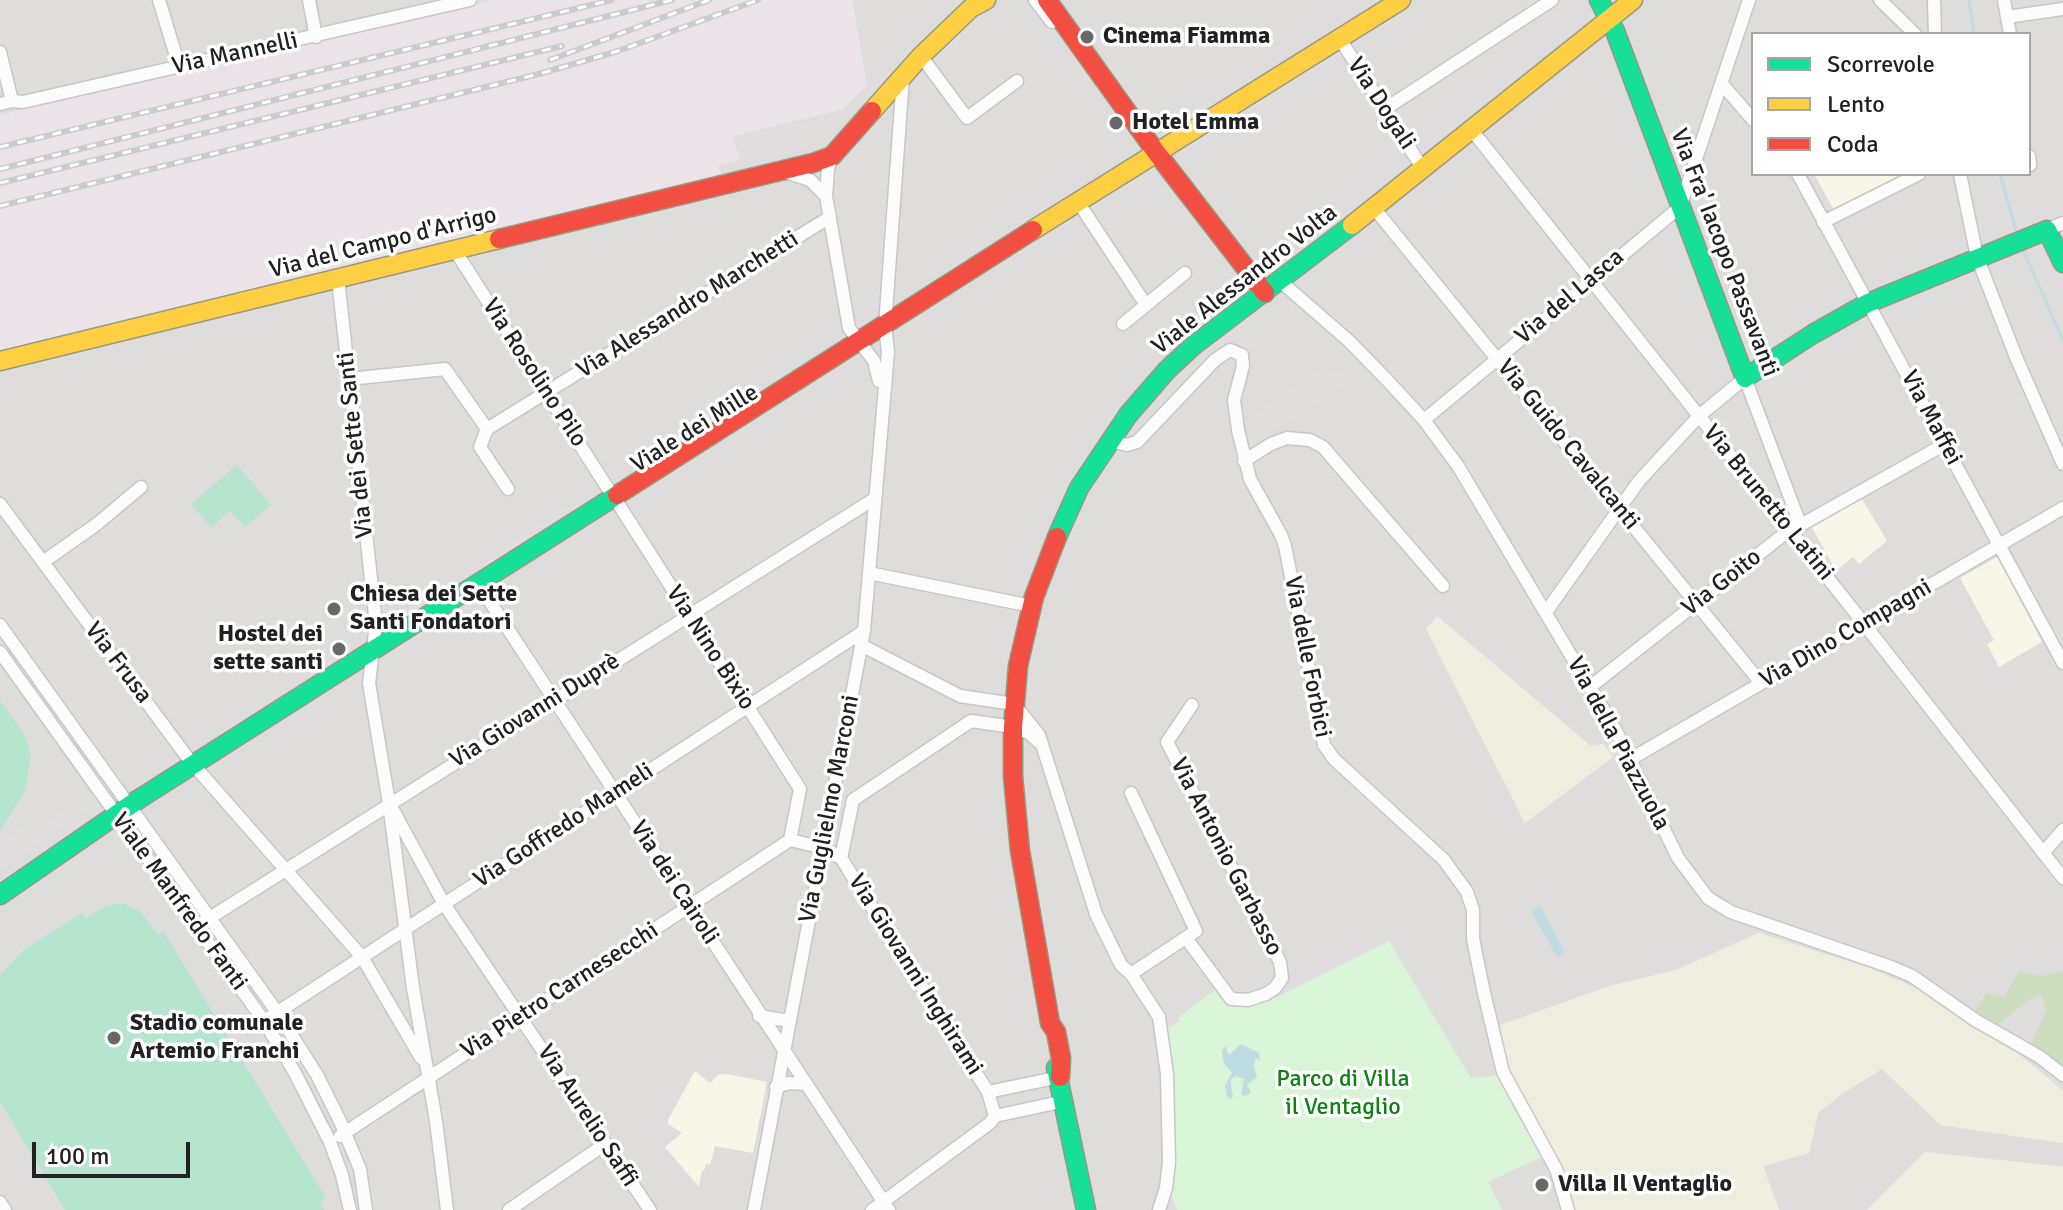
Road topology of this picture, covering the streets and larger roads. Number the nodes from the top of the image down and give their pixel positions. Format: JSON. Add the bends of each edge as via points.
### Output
{"nodes":[{"id":1,"x":159,"y":0,"type":"edge"},
{"id":2,"x":309,"y":0,"type":"edge"},
{"id":3,"x":470,"y":0,"type":"edge"},
{"id":4,"x":1035,"y":0,"type":"edge"},
{"id":5,"x":1047,"y":0,"type":"edge"},
{"id":6,"x":1401,"y":0,"type":"edge"},
{"id":7,"x":1552,"y":0,"type":"edge"},
{"id":8,"x":1599,"y":0,"type":"edge"},
{"id":9,"x":1749,"y":0,"type":"edge"},
{"id":10,"x":1880,"y":0,"type":"edge"},
{"id":11,"x":1934,"y":0,"type":"edge"},
{"id":12,"x":2004,"y":0,"type":"edge"},
{"id":13,"x":978,"y":3,"type":"edge"},
{"id":14,"x":1620,"y":6,"type":"edge"},
{"id":15,"x":2063,"y":9,"type":"edge"},
{"id":16,"x":2007,"y":17,"type":"junction"},
{"id":17,"x":1913,"y":32,"type":"edge"},
{"id":18,"x":1935,"y":32,"type":"edge"},
{"id":19,"x":2010,"y":32,"type":"edge"},
{"id":20,"x":316,"y":37,"type":"junction"},
{"id":21,"x":1340,"y":39,"type":"junction"},
{"id":22,"x":0,"y":52,"type":"edge"},
{"id":23,"x":921,"y":56,"type":"junction"},
{"id":24,"x":179,"y":66,"type":"junction"},
{"id":25,"x":903,"y":77,"type":"junction"},
{"id":26,"x":1101,"y":77,"type":"junction"},
{"id":27,"x":1017,"y":81,"type":"dead end"},
{"id":28,"x":1722,"y":84,"type":"junction"},
{"id":29,"x":6,"y":102,"type":"edge"},
{"id":30,"x":1385,"y":109,"type":"junction"},
{"id":31,"x":872,"y":112,"type":"junction"},
{"id":32,"x":1751,"y":118,"type":"edge"},
{"id":33,"x":899,"y":121,"type":"junction"},
{"id":34,"x":1471,"y":129,"type":"junction"},
{"id":35,"x":828,"y":152,"type":"junction"},
{"id":36,"x":1160,"y":156,"type":"junction"},
{"id":37,"x":1423,"y":169,"type":"junction"},
{"id":38,"x":778,"y":172,"type":"junction"},
{"id":39,"x":1799,"y":176,"type":"edge"},
{"id":40,"x":1915,"y":176,"type":"edge"},
{"id":41,"x":1960,"y":176,"type":"edge"},
{"id":42,"x":826,"y":196,"type":"junction"},
{"id":43,"x":1680,"y":207,"type":"junction"},
{"id":44,"x":1374,"y":208,"type":"junction"},
{"id":45,"x":1084,"y":211,"type":"junction"},
{"id":46,"x":830,"y":217,"type":"junction"},
{"id":47,"x":1823,"y":222,"type":"junction"},
{"id":48,"x":2049,"y":229,"type":"edge"},
{"id":49,"x":454,"y":249,"type":"junction"},
{"id":50,"x":1977,"y":257,"type":"junction"},
{"id":51,"x":2063,"y":263,"type":"edge"},
{"id":52,"x":1185,"y":273,"type":"dead end"},
{"id":53,"x":338,"y":279,"type":"junction"},
{"id":54,"x":1590,"y":280,"type":"junction"},
{"id":55,"x":1280,"y":281,"type":"junction"},
{"id":56,"x":1265,"y":293,"type":"junction"},
{"id":57,"x":1868,"y":303,"type":"junction"},
{"id":58,"x":1146,"y":305,"type":"junction"},
{"id":59,"x":1123,"y":324,"type":"dead end"},
{"id":60,"x":886,"y":331,"type":"junction"},
{"id":61,"x":862,"y":346,"type":"junction"},
{"id":62,"x":1496,"y":358,"type":"junction"},
{"id":63,"x":0,"y":361,"type":"edge"},
{"id":64,"x":1745,"y":378,"type":"junction"},
{"id":65,"x":349,"y":379,"type":"junction"},
{"id":66,"x":546,"y":393,"type":"junction"},
{"id":67,"x":881,"y":406,"type":"junction"},
{"id":68,"x":1699,"y":416,"type":"junction"},
{"id":69,"x":1424,"y":420,"type":"junction"},
{"id":70,"x":487,"y":429,"type":"junction"},
{"id":71,"x":1110,"y":441,"type":"junction"},
{"id":72,"x":1945,"y":444,"type":"junction"},
{"id":73,"x":1244,"y":461,"type":"junction"},
{"id":74,"x":2063,"y":464,"type":"edge"},
{"id":75,"x":141,"y":487,"type":"dead end"},
{"id":76,"x":508,"y":489,"type":"dead end"},
{"id":77,"x":874,"y":499,"type":"junction"},
{"id":78,"x":616,"y":501,"type":"junction"},
{"id":79,"x":0,"y":504,"type":"edge"},
{"id":80,"x":1618,"y":508,"type":"junction"},
{"id":81,"x":2063,"y":508,"type":"edge"},
{"id":82,"x":1795,"y":527,"type":"junction"},
{"id":83,"x":2000,"y":544,"type":"junction"},
{"id":84,"x":43,"y":562,"type":"junction"},
{"id":85,"x":869,"y":573,"type":"junction"},
{"id":86,"x":1443,"y":586,"type":"dead end"},
{"id":87,"x":483,"y":591,"type":"junction"},
{"id":88,"x":1697,"y":603,"type":"junction"},
{"id":89,"x":1031,"y":606,"type":"junction"},
{"id":90,"x":375,"y":611,"type":"junction"},
{"id":91,"x":1546,"y":612,"type":"junction"},
{"id":92,"x":688,"y":614,"type":"junction"},
{"id":93,"x":1864,"y":623,"type":"junction"},
{"id":94,"x":0,"y":625,"type":"edge"},
{"id":95,"x":408,"y":628,"type":"junction"},
{"id":96,"x":864,"y":631,"type":"junction"},
{"id":97,"x":861,"y":645,"type":"junction"},
{"id":98,"x":0,"y":652,"type":"edge"},
{"id":99,"x":372,"y":656,"type":"junction"},
{"id":100,"x":2063,"y":663,"type":"edge"},
{"id":101,"x":1761,"y":683,"type":"junction"},
{"id":102,"x":1590,"y":687,"type":"junction"},
{"id":103,"x":554,"y":700,"type":"junction"},
{"id":104,"x":973,"y":700,"type":"junction"},
{"id":105,"x":1014,"y":704,"type":"junction"},
{"id":106,"x":1192,"y":705,"type":"dead end"},
{"id":107,"x":747,"y":706,"type":"junction"},
{"id":108,"x":971,"y":721,"type":"junction"},
{"id":109,"x":1013,"y":727,"type":"junction"},
{"id":110,"x":1044,"y":748,"type":"junction"},
{"id":111,"x":1629,"y":760,"type":"junction"},
{"id":112,"x":196,"y":768,"type":"junction"},
{"id":113,"x":615,"y":792,"type":"junction"},
{"id":114,"x":1131,"y":793,"type":"dead end"},
{"id":115,"x":834,"y":796,"type":"junction"},
{"id":116,"x":853,"y":800,"type":"junction"},
{"id":117,"x":389,"y":803,"type":"junction"},
{"id":118,"x":122,"y":811,"type":"junction"},
{"id":119,"x":2063,"y":830,"type":"edge"},
{"id":120,"x":790,"y":840,"type":"junction"},
{"id":121,"x":824,"y":848,"type":"junction"},
{"id":122,"x":2043,"y":853,"type":"junction"},
{"id":123,"x":841,"y":858,"type":"junction"},
{"id":124,"x":284,"y":871,"type":"junction"},
{"id":125,"x":2063,"y":878,"type":"edge"},
{"id":126,"x":0,"y":895,"type":"edge"},
{"id":127,"x":444,"y":904,"type":"junction"},
{"id":128,"x":689,"y":906,"type":"junction"},
{"id":129,"x":210,"y":918,"type":"junction"},
{"id":130,"x":197,"y":926,"type":"junction"},
{"id":131,"x":406,"y":929,"type":"junction"},
{"id":132,"x":1186,"y":938,"type":"junction"},
{"id":133,"x":362,"y":957,"type":"junction"},
{"id":134,"x":1131,"y":974,"type":"junction"},
{"id":135,"x":277,"y":1012,"type":"junction"},
{"id":136,"x":759,"y":1016,"type":"junction"},
{"id":137,"x":522,"y":1017,"type":"junction"},
{"id":138,"x":264,"y":1021,"type":"junction"},
{"id":139,"x":789,"y":1021,"type":"junction"},
{"id":140,"x":784,"y":1049,"type":"junction"},
{"id":141,"x":427,"y":1072,"type":"junction"},
{"id":142,"x":2063,"y":1075,"type":"edge"},
{"id":143,"x":1060,"y":1077,"type":"junction"},
{"id":144,"x":806,"y":1084,"type":"junction"},
{"id":145,"x":776,"y":1087,"type":"junction"},
{"id":146,"x":988,"y":1092,"type":"junction"},
{"id":147,"x":1065,"y":1101,"type":"junction"},
{"id":148,"x":995,"y":1116,"type":"junction"},
{"id":149,"x":345,"y":1133,"type":"junction"},
{"id":150,"x":330,"y":1142,"type":"junction"},
{"id":151,"x":605,"y":1144,"type":"junction"},
{"id":152,"x":528,"y":1198,"type":"junction"},
{"id":153,"x":0,"y":1202,"type":"edge"},
{"id":154,"x":886,"y":1206,"type":"edge"},
{"id":155,"x":5,"y":1210,"type":"edge"},
{"id":156,"x":350,"y":1210,"type":"edge"},
{"id":157,"x":366,"y":1210,"type":"edge"},
{"id":158,"x":447,"y":1210,"type":"edge"},
{"id":159,"x":509,"y":1210,"type":"edge"},
{"id":160,"x":537,"y":1210,"type":"edge"},
{"id":161,"x":650,"y":1210,"type":"edge"},
{"id":162,"x":754,"y":1210,"type":"edge"},
{"id":163,"x":872,"y":1210,"type":"edge"},
{"id":164,"x":1086,"y":1210,"type":"edge"},
{"id":165,"x":1159,"y":1210,"type":"edge"},
{"id":166,"x":1568,"y":1210,"type":"edge"}],
"edges":[{"from":1,"to":24,"type":"street"},
{"from":2,"to":20,"type":"street"},
{"from":3,"to":20,"type":"street","name":"Via Mannelli"},
{"from":4,"to":26,"type":"street","via":[[1091,72]]},
{"from":5,"to":26,"type":"street"},
{"from":6,"to":21,"type":"street","name":"Viale dei Mille"},
{"from":7,"to":30,"type":"street"},
{"from":8,"to":14,"type":"street","name":"Via Fra' Iacopo Passavanti"},
{"from":9,"to":28,"type":"street"},
{"from":10,"to":17,"type":"street"},
{"from":11,"to":18,"type":"street"},
{"from":12,"to":16,"type":"street"},
{"from":13,"to":23,"type":"street"},
{"from":14,"to":34,"type":"street","name":"Viale Alessandro Volta"},
{"from":14,"to":43,"type":"street","name":"Via Fra' Iacopo Passavanti"},
{"from":15,"to":16,"type":"street"},
{"from":16,"to":19,"type":"street"},
{"from":20,"to":24,"type":"street","name":"Via Mannelli"},
{"from":21,"to":30,"type":"street","name":"Via Dogali"},
{"from":21,"to":36,"type":"street","name":"Viale dei Mille","via":[[1190,144]]},
{"from":22,"to":29,"type":"street"},
{"from":23,"to":25,"type":"street"},
{"from":23,"to":27,"type":"street","via":[[967,118]]},
{"from":24,"to":29,"type":"street","name":"Via Mannelli"},
{"from":25,"to":31,"type":"street"},
{"from":25,"to":33,"type":"street","name":"Via Guglielmo Marconi"},
{"from":26,"to":36,"type":"street"},
{"from":28,"to":32,"type":"street"},
{"from":28,"to":43,"type":"street"},
{"from":30,"to":37,"type":"street","name":"Via Dogali"},
{"from":31,"to":33,"type":"street","via":[[891,110]]},
{"from":31,"to":35,"type":"street"},
{"from":33,"to":60,"type":"street","name":"Via Guglielmo Marconi"},
{"from":34,"to":37,"type":"street","name":"Viale Alessandro Volta"},
{"from":34,"to":54,"type":"street","name":"Via Brunetto Latini"},
{"from":35,"to":38,"type":"street","name":"Via del Campo d'Arrigo"},
{"from":35,"to":42,"type":"street","name":"Via Guglielmo Marconi"},
{"from":36,"to":45,"type":"street","name":"Viale dei Mille"},
{"from":36,"to":56,"type":"street"},
{"from":36,"to":60,"type":"street","name":"Viale dei Mille"},
{"from":37,"to":44,"type":"street","name":"Viale Alessandro Volta"},
{"from":38,"to":42,"type":"street","via":[[810,180]]},
{"from":38,"to":49,"type":"street","name":"Via del Campo d'Arrigo"},
{"from":39,"to":47,"type":"street","name":"Via Maffei"},
{"from":40,"to":47,"type":"street"},
{"from":41,"to":50,"type":"street"},
{"from":42,"to":46,"type":"street","name":"Via Guglielmo Marconi"},
{"from":43,"to":54,"type":"street","name":"Via del Lasca"},
{"from":43,"to":64,"type":"street","name":"Via Fra' Iacopo Passavanti"},
{"from":44,"to":55,"type":"street","name":"Viale Alessandro Volta"},
{"from":44,"to":62,"type":"street","name":"Via Guido Cavalcanti"},
{"from":45,"to":58,"type":"street"},
{"from":45,"to":60,"type":"street","name":"Viale dei Mille"},
{"from":46,"to":61,"type":"street","name":"Via Guglielmo Marconi","via":[[849,328]]},
{"from":46,"to":66,"type":"street","name":"Via Alessandro Marchetti"},
{"from":47,"to":57,"type":"street","name":"Via Maffei"},
{"from":48,"to":50,"type":"street"},
{"from":48,"to":51,"type":"street"},
{"from":49,"to":53,"type":"street","name":"Via del Campo d'Arrigo"},
{"from":49,"to":66,"type":"street","name":"Via Rosolino Pilo"},
{"from":50,"to":57,"type":"street"},
{"from":50,"to":74,"type":"street"},
{"from":52,"to":58,"type":"street"},
{"from":53,"to":63,"type":"street","name":"Via del Campo d'Arrigo"},
{"from":53,"to":65,"type":"street","name":"Via dei Sette Santi"},
{"from":54,"to":62,"type":"street","name":"Via del Lasca"},
{"from":54,"to":68,"type":"street","name":"Via Brunetto Latini"},
{"from":55,"to":56,"type":"street","name":"Viale Alessandro Volta"},
{"from":55,"to":69,"type":"street","name":"Via della Piazzuola","via":[[1349,341]]},
{"from":56,"to":71,"type":"street","name":"Viale Alessandro Volta","via":[[1167,370]]},
{"from":57,"to":64,"type":"street"},
{"from":57,"to":72,"type":"street","name":"Via Maffei"},
{"from":58,"to":59,"type":"street"},
{"from":60,"to":61,"type":"street","name":"Viale dei Mille"},
{"from":60,"to":67,"type":"street","name":"Via Guglielmo Marconi"},
{"from":61,"to":67,"type":"street","name":"Via Guglielmo Marconi","via":[[877,368]]},
{"from":61,"to":78,"type":"street","name":"Viale dei Mille"},
{"from":62,"to":69,"type":"street","name":"Via del Lasca"},
{"from":62,"to":80,"type":"street","name":"Via Guido Cavalcanti"},
{"from":64,"to":68,"type":"street"},
{"from":64,"to":82,"type":"street","name":"Via Fra' Iacopo Passavanti"},
{"from":65,"to":70,"type":"street","via":[[445,369]]},
{"from":65,"to":90,"type":"street","name":"Via dei Sette Santi"},
{"from":66,"to":70,"type":"street","name":"Via Alessandro Marchetti"},
{"from":66,"to":78,"type":"street","name":"Via Rosolino Pilo"},
{"from":67,"to":77,"type":"street","name":"Via Guglielmo Marconi"},
{"from":68,"to":80,"type":"street"},
{"from":68,"to":82,"type":"street","name":"Via Brunetto Latini"},
{"from":69,"to":91,"type":"street","name":"Via della Piazzuola","via":[[1458,466]]},
{"from":70,"to":76,"type":"street","via":[[480,447]]},
{"from":71,"to":73,"type":"street","name":"Via delle Forbici","via":[[1137,442],[1196,378],[1230,350],[1242,355],[1244,362],[1234,400]]},
{"from":71,"to":89,"type":"street","name":"Viale Alessandro Volta","via":[[1065,516]]},
{"from":72,"to":82,"type":"street","name":"Via Goito"},
{"from":72,"to":83,"type":"street","name":"Via Maffei"},
{"from":73,"to":86,"type":"street","via":[[1287,438],[1323,447]]},
{"from":73,"to":166,"type":"street","name":"Via delle Forbici","via":[[1285,546],[1324,745],[1444,860],[1467,892],[1503,1072],[1556,1169]]},
{"from":75,"to":84,"type":"street"},
{"from":77,"to":85,"type":"street","name":"Via Guglielmo Marconi"},
{"from":77,"to":92,"type":"street","name":"Via Giovanni Duprè"},
{"from":78,"to":87,"type":"street","name":"Viale dei Mille"},
{"from":78,"to":92,"type":"street","name":"Via Nino Bixio"},
{"from":78,"to":95,"type":"street","name":"Viale dei Mille"},
{"from":79,"to":84,"type":"street","name":"Via Frusa"},
{"from":80,"to":88,"type":"street","name":"Via Guido Cavalcanti"},
{"from":80,"to":91,"type":"street"},
{"from":81,"to":83,"type":"street","name":"Via Dino Compagni"},
{"from":82,"to":88,"type":"street","name":"Via Goito"},
{"from":82,"to":93,"type":"street","name":"Via Brunetto Latini"},
{"from":83,"to":93,"type":"street","name":"Via Dino Compagni"},
{"from":83,"to":100,"type":"street","name":"Via Maffei"},
{"from":84,"to":112,"type":"street","name":"Via Frusa"},
{"from":85,"to":89,"type":"street"},
{"from":85,"to":96,"type":"street","name":"Via Guglielmo Marconi"},
{"from":87,"to":99,"type":"street","name":"Viale dei Mille"},
{"from":87,"to":103,"type":"street","name":"Via dei Cairoli"},
{"from":88,"to":101,"type":"street","name":"Via Guido Cavalcanti"},
{"from":88,"to":102,"type":"street","name":"Via Goito"},
{"from":89,"to":105,"type":"street","name":"Viale Alessandro Volta"},
{"from":90,"to":95,"type":"street","via":[[383,625]]},
{"from":90,"to":99,"type":"street","name":"Via dei Sette Santi"},
{"from":91,"to":102,"type":"street","name":"Via della Piazzuola"},
{"from":92,"to":103,"type":"street","name":"Via Giovanni Duprè"},
{"from":92,"to":107,"type":"street","name":"Via Nino Bixio"},
{"from":93,"to":101,"type":"street","name":"Via Dino Compagni"},
{"from":93,"to":122,"type":"street","name":"Via Brunetto Latini"},
{"from":94,"to":118,"type":"street"},
{"from":95,"to":99,"type":"street","name":"Viale dei Mille"},
{"from":96,"to":97,"type":"street","name":"Via Guglielmo Marconi"},
{"from":96,"to":107,"type":"street","name":"Via Goffredo Mameli"},
{"from":97,"to":104,"type":"street"},
{"from":97,"to":115,"type":"street","name":"Via Guglielmo Marconi"},
{"from":98,"to":118,"type":"street","name":"Viale Manfredo Fanti"},
{"from":99,"to":112,"type":"street","name":"Viale dei Mille"},
{"from":99,"to":117,"type":"street","name":"Via dei Sette Santi","via":[[369,683]]},
{"from":101,"to":111,"type":"street","name":"Via Dino Compagni"},
{"from":102,"to":111,"type":"street","name":"Via della Piazzuola"},
{"from":103,"to":113,"type":"street","name":"Via dei Cairoli"},
{"from":103,"to":117,"type":"street","name":"Via Giovanni Duprè"},
{"from":104,"to":105,"type":"street"},
{"from":104,"to":108,"type":"street"},
{"from":105,"to":109,"type":"street","name":"Viale Alessandro Volta"},
{"from":105,"to":110,"type":"street"},
{"from":106,"to":132,"type":"street","name":"Via Antonio Garbasso","via":[[1167,742],[1280,962],[1282,978],[1266,994],[1231,999]]},
{"from":107,"to":113,"type":"street","name":"Via Goffredo Mameli"},
{"from":107,"to":120,"type":"street","name":"Via Nino Bixio","via":[[800,791]]},
{"from":108,"to":109,"type":"street"},
{"from":108,"to":116,"type":"street"},
{"from":109,"to":110,"type":"street","via":[[1032,735]]},
{"from":109,"to":143,"type":"street","name":"Viale Alessandro Volta","via":[[1020,851],[1048,1033]]},
{"from":110,"to":134,"type":"street","via":[[1096,914],[1121,965]]},
{"from":111,"to":142,"type":"street","name":"Via della Piazzuola","via":[[1678,858],[1714,904],[1912,976]]},
{"from":112,"to":118,"type":"street","name":"Viale dei Mille"},
{"from":112,"to":124,"type":"street","name":"Via Frusa"},
{"from":113,"to":127,"type":"street","name":"Via Goffredo Mameli"},
{"from":113,"to":128,"type":"street","name":"Via dei Cairoli"},
{"from":114,"to":132,"type":"street","via":[[1196,931]]},
{"from":115,"to":116,"type":"street"},
{"from":115,"to":121,"type":"street","name":"Via Guglielmo Marconi"},
{"from":116,"to":123,"type":"street"},
{"from":117,"to":124,"type":"street","name":"Via Giovanni Duprè"},
{"from":117,"to":127,"type":"street","name":"Via dei Sette Santi"},
{"from":117,"to":131,"type":"street","name":"Via dei Sette Santi"},
{"from":118,"to":126,"type":"street","name":"Viale dei Mille"},
{"from":118,"to":129,"type":"street"},
{"from":118,"to":130,"type":"street","name":"Viale Manfredo Fanti"},
{"from":119,"to":122,"type":"street"},
{"from":120,"to":121,"type":"street"},
{"from":120,"to":128,"type":"street","name":"Via Pietro Carnesecchi"},
{"from":121,"to":123,"type":"street"},
{"from":121,"to":139,"type":"street","name":"Via Guglielmo Marconi"},
{"from":122,"to":125,"type":"street","name":"Via Brunetto Latini"},
{"from":123,"to":146,"type":"street","name":"Via Giovanni Inghirami"},
{"from":124,"to":129,"type":"street","name":"Via Giovanni Duprè"},
{"from":124,"to":133,"type":"street","name":"Via Frusa"},
{"from":127,"to":131,"type":"street","name":"Via Goffredo Mameli"},
{"from":127,"to":137,"type":"street","name":"Via Aurelio Saffi"},
{"from":128,"to":136,"type":"street","name":"Via dei Cairoli"},
{"from":128,"to":137,"type":"street","name":"Via Pietro Carnesecchi"},
{"from":129,"to":130,"type":"street","name":"Via Giovanni Duprè"},
{"from":129,"to":135,"type":"street"},
{"from":130,"to":138,"type":"street","name":"Viale Manfredo Fanti"},
{"from":131,"to":133,"type":"street","name":"Via Goffredo Mameli"},
{"from":131,"to":141,"type":"street","name":"Via dei Sette Santi"},
{"from":132,"to":134,"type":"street"},
{"from":133,"to":135,"type":"street","name":"Via Goffredo Mameli"},
{"from":133,"to":141,"type":"street","name":"Via Frusa"},
{"from":134,"to":165,"type":"street","via":[[1156,1009],[1162,1030],[1169,1098],[1168,1175]]},
{"from":135,"to":138,"type":"street","name":"Via Goffredo Mameli"},
{"from":135,"to":149,"type":"street","via":[[317,1075]]},
{"from":136,"to":139,"type":"street"},
{"from":136,"to":140,"type":"street","name":"Via dei Cairoli"},
{"from":137,"to":141,"type":"street","name":"Via Pietro Carnesecchi"},
{"from":137,"to":151,"type":"street","name":"Via Aurelio Saffi"},
{"from":138,"to":150,"type":"street","name":"Viale Manfredo Fanti"},
{"from":139,"to":140,"type":"street","name":"Via Guglielmo Marconi"},
{"from":140,"to":144,"type":"street","name":"Via dei Cairoli"},
{"from":140,"to":145,"type":"street","name":"Via Guglielmo Marconi"},
{"from":141,"to":149,"type":"street","name":"Via Pietro Carnesecchi"},
{"from":141,"to":158,"type":"street","name":"Via dei Sette Santi"},
{"from":143,"to":146,"type":"street"},
{"from":143,"to":147,"type":"street","name":"Viale Alessandro Volta"},
{"from":144,"to":145,"type":"street"},
{"from":144,"to":154,"type":"street","name":"Via dei Cairoli"},
{"from":145,"to":162,"type":"street","name":"Via Guglielmo Marconi"},
{"from":146,"to":148,"type":"street","name":"Via Giovanni Inghirami"},
{"from":147,"to":148,"type":"street"},
{"from":147,"to":164,"type":"street","name":"Viale Alessandro Volta"},
{"from":148,"to":154,"type":"street"},
{"from":149,"to":150,"type":"street","name":"Via Pietro Carnesecchi"},
{"from":149,"to":157,"type":"street","via":[[360,1169]]},
{"from":150,"to":156,"type":"street","name":"Viale Manfredo Fanti"},
{"from":151,"to":152,"type":"street"},
{"from":151,"to":161,"type":"street","name":"Via Aurelio Saffi"},
{"from":152,"to":159,"type":"street"},
{"from":152,"to":160,"type":"street"},
{"from":153,"to":155,"type":"street"},
{"from":154,"to":163,"type":"street"}]}
